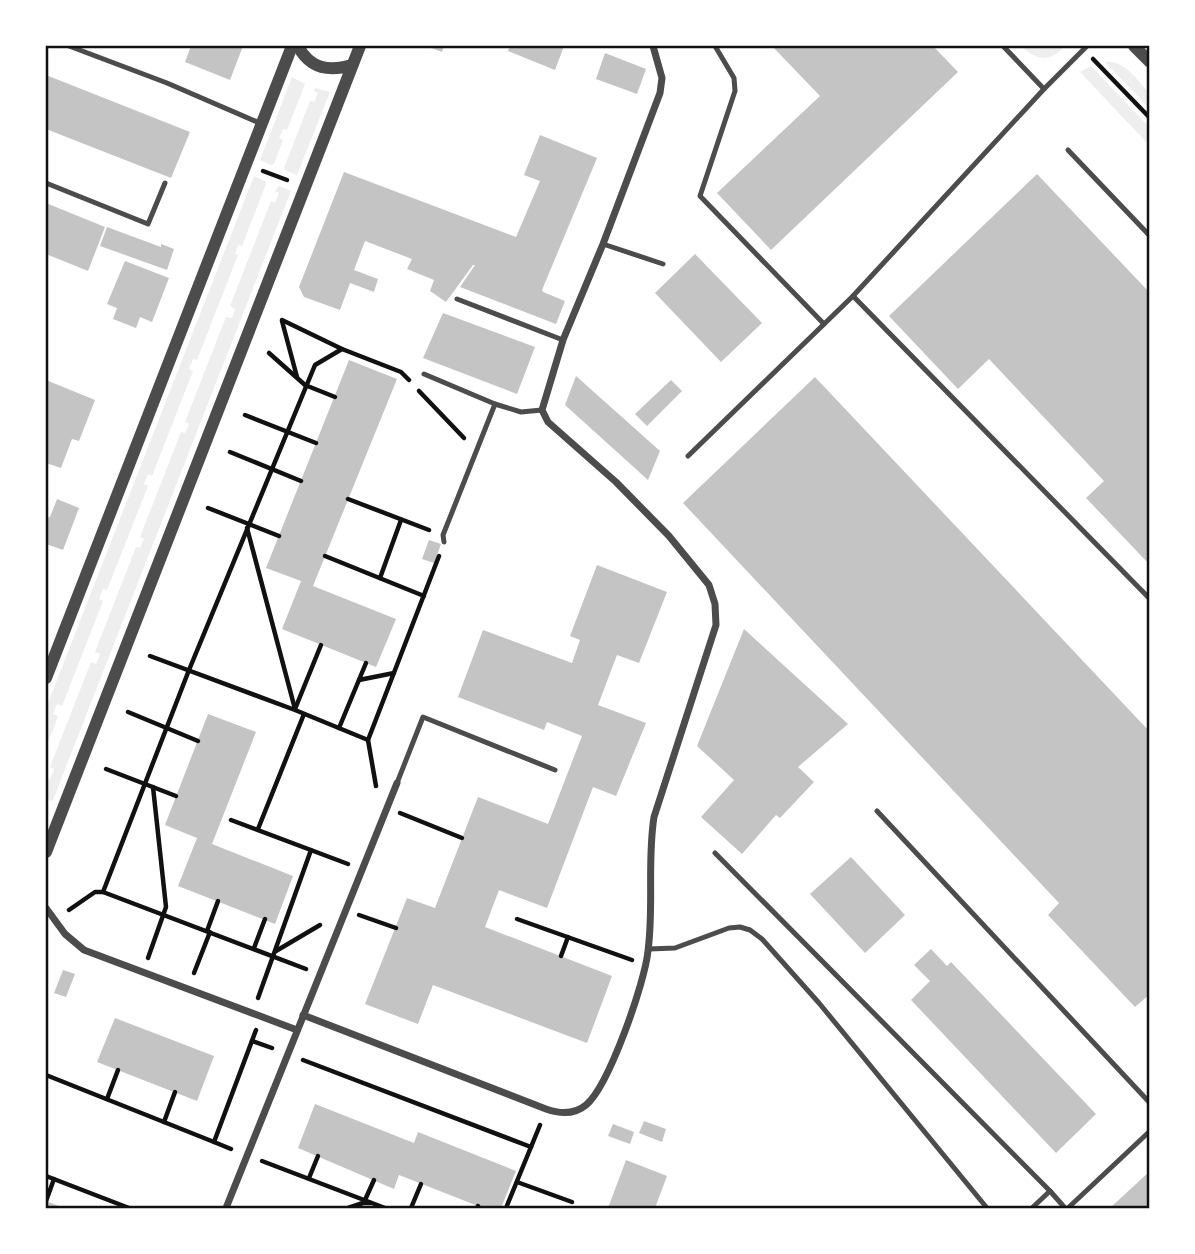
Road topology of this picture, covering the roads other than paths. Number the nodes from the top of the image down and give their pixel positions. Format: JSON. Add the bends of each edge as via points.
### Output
{"nodes":[{"id":1,"x":69,"y":46,"type":"edge"},
{"id":2,"x":292,"y":46,"type":"edge"},
{"id":3,"x":298,"y":46,"type":"edge"},
{"id":4,"x":360,"y":46,"type":"edge"},
{"id":5,"x":653,"y":46,"type":"edge"},
{"id":6,"x":715,"y":46,"type":"edge"},
{"id":7,"x":1003,"y":46,"type":"edge"},
{"id":8,"x":1134,"y":46,"type":"edge"},
{"id":9,"x":1085,"y":47,"type":"edge"},
{"id":10,"x":1150,"y":62,"type":"edge"},
{"id":11,"x":352,"y":65,"type":"junction"},
{"id":12,"x":1044,"y":89,"type":"junction"},
{"id":13,"x":262,"y":124,"type":"junction"},
{"id":14,"x":1068,"y":150,"type":"dead end"},
{"id":15,"x":46,"y":183,"type":"edge"},
{"id":16,"x":165,"y":183,"type":"dead end"},
{"id":17,"x":1150,"y":236,"type":"edge"},
{"id":18,"x":603,"y":244,"type":"junction"},
{"id":19,"x":663,"y":264,"type":"dead end"},
{"id":20,"x":853,"y":296,"type":"junction"},
{"id":21,"x":457,"y":299,"type":"dead end"},
{"id":22,"x":824,"y":324,"type":"junction"},
{"id":23,"x":563,"y":340,"type":"junction"},
{"id":24,"x":424,"y":374,"type":"dead end"},
{"id":25,"x":495,"y":404,"type":"junction"},
{"id":26,"x":542,"y":410,"type":"junction"},
{"id":27,"x":688,"y":456,"type":"dead end"},
{"id":28,"x":443,"y":539,"type":"road end"},
{"id":29,"x":1150,"y":598,"type":"edge"},
{"id":30,"x":46,"y":678,"type":"edge"},
{"id":31,"x":555,"y":770,"type":"dead end"},
{"id":32,"x":397,"y":783,"type":"joint"},
{"id":33,"x":877,"y":811,"type":"dead end"},
{"id":34,"x":49,"y":826,"type":"edge"},
{"id":35,"x":46,"y":852,"type":"edge"},
{"id":36,"x":715,"y":853,"type":"dead end"},
{"id":37,"x":46,"y":908,"type":"edge"},
{"id":38,"x":649,"y":949,"type":"junction"},
{"id":39,"x":303,"y":1016,"type":"junction"},
{"id":40,"x":297,"y":1030,"type":"junction"},
{"id":41,"x":1150,"y":1103,"type":"edge"},
{"id":42,"x":1150,"y":1132,"type":"edge"},
{"id":43,"x":1051,"y":1191,"type":"junction"},
{"id":44,"x":226,"y":1209,"type":"edge"},
{"id":45,"x":988,"y":1209,"type":"edge"},
{"id":46,"x":1032,"y":1209,"type":"edge"},
{"id":47,"x":1067,"y":1209,"type":"edge"}],
"edges":[{"from":1,"to":13,"type":"lane"},
{"from":2,"to":13,"type":"street"},
{"from":3,"to":11,"type":"street","via":[[318,67]]},
{"from":4,"to":11,"type":"street"},
{"from":5,"to":18,"type":"street","via":[[662,78],[660,93]]},
{"from":6,"to":22,"type":"lane","via":[[734,78],[735,91],[700,196]]},
{"from":7,"to":12,"type":"lane"},
{"from":8,"to":10,"type":"street"},
{"from":9,"to":12,"type":"lane"},
{"from":11,"to":34,"type":"street"},
{"from":12,"to":20,"type":"lane"},
{"from":13,"to":30,"type":"street"},
{"from":14,"to":17,"type":"lane"},
{"from":15,"to":16,"type":"lane","via":[[148,223]]},
{"from":18,"to":19,"type":"lane"},
{"from":18,"to":23,"type":"street"},
{"from":20,"to":22,"type":"lane"},
{"from":20,"to":29,"type":"lane"},
{"from":21,"to":23,"type":"lane"},
{"from":22,"to":27,"type":"lane"},
{"from":23,"to":26,"type":"street"},
{"from":24,"to":25,"type":"lane"},
{"from":25,"to":26,"type":"lane","via":[[521,412]]},
{"from":25,"to":28,"type":"lane"},
{"from":26,"to":38,"type":"street","via":[[548,422],[669,536],[709,585],[715,604],[716,625],[654,817]]},
{"from":31,"to":32,"type":"lane","via":[[423,717]]},
{"from":32,"to":39,"type":"street"},
{"from":33,"to":41,"type":"lane"},
{"from":34,"to":35,"type":"street"},
{"from":36,"to":43,"type":"lane"},
{"from":37,"to":40,"type":"street","via":[[84,950]]},
{"from":38,"to":39,"type":"street","via":[[639,994],[598,1090],[586,1105],[564,1114]]},
{"from":38,"to":45,"type":"lane","via":[[676,948],[740,927],[762,939]]},
{"from":39,"to":40,"type":"street"},
{"from":40,"to":44,"type":"street"},
{"from":42,"to":47,"type":"lane"},
{"from":43,"to":46,"type":"lane"},
{"from":43,"to":47,"type":"lane"}]}
